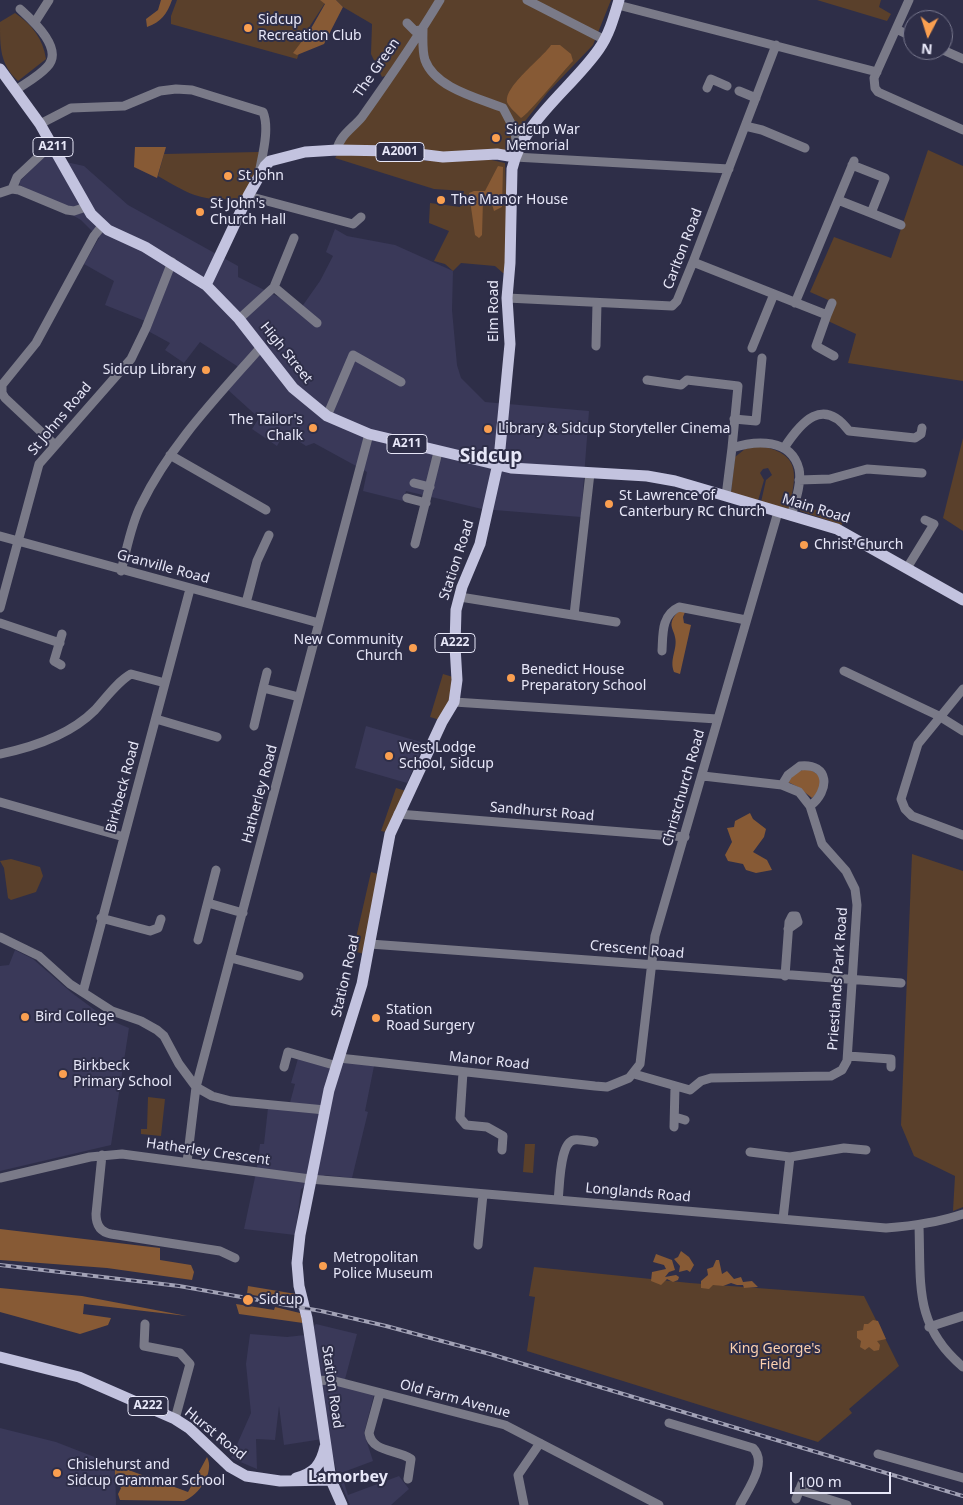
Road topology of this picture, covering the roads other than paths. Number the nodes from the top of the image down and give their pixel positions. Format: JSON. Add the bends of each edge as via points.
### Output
{"nodes":[{"id":1,"x":48,"y":0,"type":"edge"},
{"id":2,"x":440,"y":0,"type":"edge"},
{"id":3,"x":527,"y":0,"type":"edge"},
{"id":4,"x":909,"y":0,"type":"edge"},
{"id":5,"x":619,"y":2,"type":"edge"},
{"id":6,"x":20,"y":9,"type":"dead end"},
{"id":7,"x":35,"y":22,"type":"junction"},
{"id":8,"x":407,"y":23,"type":"dead end"},
{"id":9,"x":423,"y":28,"type":"junction"},
{"id":10,"x":896,"y":29,"type":"junction"},
{"id":11,"x":903,"y":32,"type":"edge"},
{"id":12,"x":604,"y":40,"type":"junction"},
{"id":13,"x":776,"y":45,"type":"junction"},
{"id":14,"x":0,"y":69,"type":"edge"},
{"id":15,"x":876,"y":72,"type":"junction"},
{"id":16,"x":727,"y":86,"type":"dead end"},
{"id":17,"x":707,"y":88,"type":"dead end"},
{"id":18,"x":16,"y":90,"type":"junction"},
{"id":19,"x":739,"y":91,"type":"dead end"},
{"id":20,"x":756,"y":98,"type":"junction"},
{"id":21,"x":40,"y":124,"type":"junction"},
{"id":22,"x":745,"y":126,"type":"junction"},
{"id":23,"x":963,"y":130,"type":"edge"},
{"id":24,"x":51,"y":144,"type":"junction"},
{"id":25,"x":805,"y":148,"type":"dead end"},
{"id":26,"x":337,"y":150,"type":"junction"},
{"id":27,"x":516,"y":151,"type":"junction"},
{"id":28,"x":729,"y":169,"type":"junction"},
{"id":29,"x":259,"y":179,"type":"junction"},
{"id":30,"x":12,"y":189,"type":"junction"},
{"id":31,"x":0,"y":193,"type":"edge"},
{"id":32,"x":248,"y":196,"type":"junction"},
{"id":33,"x":838,"y":200,"type":"junction"},
{"id":34,"x":86,"y":207,"type":"junction"},
{"id":35,"x":871,"y":213,"type":"junction"},
{"id":36,"x":361,"y":217,"type":"dead end"},
{"id":37,"x":901,"y":225,"type":"dead end"},
{"id":38,"x":102,"y":226,"type":"junction"},
{"id":39,"x":294,"y":238,"type":"dead end"},
{"id":40,"x":172,"y":262,"type":"junction"},
{"id":41,"x":693,"y":262,"type":"junction"},
{"id":42,"x":206,"y":285,"type":"junction"},
{"id":43,"x":274,"y":288,"type":"junction"},
{"id":44,"x":774,"y":294,"type":"junction"},
{"id":45,"x":507,"y":298,"type":"junction"},
{"id":46,"x":597,"y":303,"type":"junction"},
{"id":47,"x":795,"y":303,"type":"junction"},
{"id":48,"x":832,"y":303,"type":"dead end"},
{"id":49,"x":827,"y":316,"type":"junction"},
{"id":50,"x":239,"y":319,"type":"junction"},
{"id":51,"x":317,"y":323,"type":"dead end"},
{"id":52,"x":596,"y":346,"type":"dead end"},
{"id":53,"x":261,"y":348,"type":"junction"},
{"id":54,"x":752,"y":348,"type":"dead end"},
{"id":55,"x":834,"y":356,"type":"dead end"},
{"id":56,"x":762,"y":358,"type":"dead end"},
{"id":57,"x":647,"y":380,"type":"dead end"},
{"id":58,"x":401,"y":382,"type":"dead end"},
{"id":59,"x":328,"y":416,"type":"junction"},
{"id":60,"x":734,"y":419,"type":"junction"},
{"id":61,"x":922,"y":428,"type":"dead end"},
{"id":62,"x":369,"y":434,"type":"junction"},
{"id":63,"x":54,"y":444,"type":"junction"},
{"id":64,"x":732,"y":448,"type":"junction"},
{"id":65,"x":784,"y":448,"type":"junction"},
{"id":66,"x":438,"y":452,"type":"junction"},
{"id":67,"x":170,"y":455,"type":"junction"},
{"id":68,"x":498,"y":465,"type":"junction"},
{"id":69,"x":590,"y":473,"type":"junction"},
{"id":70,"x":922,"y":474,"type":"dead end"},
{"id":71,"x":799,"y":480,"type":"junction"},
{"id":72,"x":414,"y":483,"type":"dead end"},
{"id":73,"x":430,"y":487,"type":"junction"},
{"id":74,"x":726,"y":496,"type":"junction"},
{"id":75,"x":407,"y":498,"type":"dead end"},
{"id":76,"x":426,"y":503,"type":"junction"},
{"id":77,"x":266,"y":510,"type":"dead end"},
{"id":78,"x":778,"y":512,"type":"junction"},
{"id":79,"x":791,"y":516,"type":"junction"},
{"id":80,"x":925,"y":520,"type":"dead end"},
{"id":81,"x":269,"y":535,"type":"dead end"},
{"id":82,"x":0,"y":536,"type":"edge"},
{"id":83,"x":18,"y":541,"type":"junction"},
{"id":84,"x":415,"y":544,"type":"dead end"},
{"id":85,"x":907,"y":568,"type":"junction"},
{"id":86,"x":122,"y":570,"type":"junction"},
{"id":87,"x":190,"y":589,"type":"junction"},
{"id":88,"x":460,"y":597,"type":"junction"},
{"id":89,"x":963,"y":600,"type":"edge"},
{"id":90,"x":246,"y":603,"type":"junction"},
{"id":91,"x":0,"y":608,"type":"edge"},
{"id":92,"x":574,"y":615,"type":"junction"},
{"id":93,"x":746,"y":620,"type":"junction"},
{"id":94,"x":616,"y":622,"type":"dead end"},
{"id":95,"x":0,"y":623,"type":"edge"},
{"id":96,"x":319,"y":623,"type":"junction"},
{"id":97,"x":662,"y":652,"type":"dead end"},
{"id":98,"x":61,"y":665,"type":"dead end"},
{"id":99,"x":844,"y":671,"type":"dead end"},
{"id":100,"x":267,"y":672,"type":"dead end"},
{"id":101,"x":165,"y":683,"type":"junction"},
{"id":102,"x":263,"y":688,"type":"junction"},
{"id":103,"x":963,"y":688,"type":"edge"},
{"id":104,"x":299,"y":697,"type":"junction"},
{"id":105,"x":454,"y":702,"type":"junction"},
{"id":106,"x":939,"y":716,"type":"junction"},
{"id":107,"x":156,"y":719,"type":"junction"},
{"id":108,"x":717,"y":719,"type":"junction"},
{"id":109,"x":254,"y":726,"type":"dead end"},
{"id":110,"x":963,"y":731,"type":"edge"},
{"id":111,"x":217,"y":736,"type":"dead end"},
{"id":112,"x":0,"y":754,"type":"edge"},
{"id":113,"x":703,"y":776,"type":"junction"},
{"id":114,"x":782,"y":785,"type":"junction"},
{"id":115,"x":0,"y":802,"type":"edge"},
{"id":116,"x":810,"y":806,"type":"junction"},
{"id":117,"x":398,"y":814,"type":"junction"},
{"id":118,"x":963,"y":835,"type":"edge"},
{"id":119,"x":124,"y":837,"type":"junction"},
{"id":120,"x":684,"y":837,"type":"junction"},
{"id":121,"x":216,"y":870,"type":"dead end"},
{"id":122,"x":208,"y":903,"type":"junction"},
{"id":123,"x":243,"y":913,"type":"junction"},
{"id":124,"x":101,"y":918,"type":"junction"},
{"id":125,"x":161,"y":919,"type":"dead end"},
{"id":126,"x":788,"y":929,"type":"dead end"},
{"id":127,"x":0,"y":937,"type":"edge"},
{"id":128,"x":198,"y":940,"type":"dead end"},
{"id":129,"x":370,"y":944,"type":"junction"},
{"id":130,"x":231,"y":958,"type":"junction"},
{"id":131,"x":650,"y":965,"type":"junction"},
{"id":132,"x":299,"y":976,"type":"dead end"},
{"id":133,"x":785,"y":976,"type":"junction"},
{"id":134,"x":852,"y":981,"type":"junction"},
{"id":135,"x":901,"y":983,"type":"dead end"},
{"id":136,"x":83,"y":992,"type":"junction"},
{"id":137,"x":848,"y":1056,"type":"junction"},
{"id":138,"x":338,"y":1062,"type":"junction"},
{"id":139,"x":284,"y":1067,"type":"dead end"},
{"id":140,"x":891,"y":1067,"type":"dead end"},
{"id":141,"x":463,"y":1072,"type":"junction"},
{"id":142,"x":634,"y":1074,"type":"junction"},
{"id":143,"x":196,"y":1087,"type":"junction"},
{"id":144,"x":675,"y":1087,"type":"junction"},
{"id":145,"x":325,"y":1110,"type":"junction"},
{"id":146,"x":675,"y":1117,"type":"junction"},
{"id":147,"x":685,"y":1120,"type":"dead end"},
{"id":148,"x":674,"y":1127,"type":"dead end"},
{"id":149,"x":594,"y":1142,"type":"dead end"},
{"id":150,"x":502,"y":1150,"type":"dead end"},
{"id":151,"x":866,"y":1150,"type":"dead end"},
{"id":152,"x":750,"y":1152,"type":"dead end"},
{"id":153,"x":102,"y":1155,"type":"junction"},
{"id":154,"x":790,"y":1157,"type":"junction"},
{"id":155,"x":188,"y":1162,"type":"junction"},
{"id":156,"x":0,"y":1178,"type":"edge"},
{"id":157,"x":310,"y":1179,"type":"junction"},
{"id":158,"x":483,"y":1194,"type":"junction"},
{"id":159,"x":558,"y":1200,"type":"junction"},
{"id":160,"x":963,"y":1214,"type":"edge"},
{"id":161,"x":783,"y":1219,"type":"junction"},
{"id":162,"x":919,"y":1226,"type":"junction"},
{"id":163,"x":478,"y":1245,"type":"dead end"},
{"id":164,"x":235,"y":1258,"type":"dead end"},
{"id":165,"x":963,"y":1316,"type":"edge"},
{"id":166,"x":145,"y":1324,"type":"dead end"},
{"id":167,"x":929,"y":1327,"type":"junction"},
{"id":168,"x":0,"y":1357,"type":"edge"},
{"id":169,"x":963,"y":1367,"type":"edge"},
{"id":170,"x":316,"y":1380,"type":"junction"},
{"id":171,"x":380,"y":1393,"type":"junction"},
{"id":172,"x":174,"y":1419,"type":"junction"},
{"id":173,"x":669,"y":1424,"type":"dead end"},
{"id":174,"x":540,"y":1443,"type":"junction"},
{"id":175,"x":326,"y":1444,"type":"junction"},
{"id":176,"x":878,"y":1454,"type":"dead end"},
{"id":177,"x":963,"y":1478,"type":"edge"},
{"id":178,"x":408,"y":1479,"type":"dead end"},
{"id":179,"x":331,"y":1480,"type":"junction"},
{"id":180,"x":285,"y":1481,"type":"junction"},
{"id":181,"x":799,"y":1490,"type":"dead end"},
{"id":182,"x":342,"y":1505,"type":"edge"},
{"id":183,"x":524,"y":1505,"type":"edge"},
{"id":184,"x":659,"y":1505,"type":"edge"},
{"id":185,"x":740,"y":1505,"type":"edge"},
{"id":186,"x":847,"y":1505,"type":"edge"}],
"edges":[{"from":1,"to":7,"type":"street"},
{"from":2,"to":9,"type":"street","name":"The Green"},
{"from":3,"to":12,"type":"street"},
{"from":4,"to":10,"type":"street"},
{"from":5,"to":12,"type":"main road"},
{"from":5,"to":13,"type":"street"},
{"from":6,"to":7,"type":"street"},
{"from":7,"to":18,"type":"street","via":[[51,46],[52,58],[49,66]]},
{"from":8,"to":9,"type":"street","via":[[415,31]]},
{"from":9,"to":26,"type":"street","name":"The Green","via":[[349,132],[342,137]]},
{"from":9,"to":27,"type":"street","via":[[424,59],[430,69],[444,83],[503,108],[515,132]]},
{"from":10,"to":11,"type":"street"},
{"from":10,"to":15,"type":"street"},
{"from":12,"to":27,"type":"main road","via":[[599,50],[546,108]]},
{"from":13,"to":15,"type":"street"},
{"from":13,"to":20,"type":"street","name":"Carlton Road"},
{"from":14,"to":18,"type":"main road","number":"A211"},
{"from":15,"to":23,"type":"street","via":[[874,82],[878,92]]},
{"from":16,"to":17,"type":"street","via":[[711,79]]},
{"from":18,"to":21,"type":"main road","number":"A211"},
{"from":19,"to":20,"type":"street"},
{"from":20,"to":22,"type":"street","name":"Carlton Road"},
{"from":21,"to":24,"type":"main road","number":"A211"},
{"from":21,"to":29,"type":"street","via":[[71,108],[124,106],[160,91],[192,90],[263,112],[265,130]]},
{"from":22,"to":25,"type":"street"},
{"from":22,"to":28,"type":"street","name":"Carlton Road"},
{"from":24,"to":30,"type":"street","via":[[17,177]]},
{"from":24,"to":34,"type":"main road","number":"A211"},
{"from":26,"to":27,"type":"main road","number":"A2001","via":[[394,151],[443,157]]},
{"from":26,"to":29,"type":"main road","number":"A2001","via":[[305,152],[285,158]]},
{"from":27,"to":28,"type":"street"},
{"from":27,"to":45,"type":"main road","name":"Elm Road","number":"A222","via":[[512,169]]},
{"from":28,"to":41,"type":"street","name":"Carlton Road"},
{"from":29,"to":32,"type":"main road","number":"A2001"},
{"from":30,"to":31,"type":"street"},
{"from":30,"to":34,"type":"street","via":[[67,210]]},
{"from":32,"to":36,"type":"street","via":[[340,223],[355,224]]},
{"from":32,"to":42,"type":"main road","number":"A2001"},
{"from":33,"to":35,"type":"street"},
{"from":33,"to":35,"type":"street","via":[[853,163],[885,178]]},
{"from":33,"to":47,"type":"street"},
{"from":34,"to":38,"type":"main road","number":"A211"},
{"from":35,"to":37,"type":"street"},
{"from":38,"to":40,"type":"main road","name":"High Street","number":"A211"},
{"from":38,"to":63,"type":"street","via":[[36,343],[2,385],[5,398]]},
{"from":39,"to":43,"type":"street"},
{"from":40,"to":42,"type":"main road","name":"High Street","number":"A211"},
{"from":40,"to":63,"type":"street","name":"St Johns Road","via":[[131,358]]},
{"from":41,"to":44,"type":"street"},
{"from":41,"to":46,"type":"street","name":"Carlton Road","via":[[672,306]]},
{"from":42,"to":50,"type":"main road","name":"High Street","number":"A211"},
{"from":43,"to":50,"type":"street"},
{"from":43,"to":51,"type":"street"},
{"from":44,"to":47,"type":"street"},
{"from":44,"to":54,"type":"street"},
{"from":45,"to":46,"type":"street","name":"Carlton Road"},
{"from":45,"to":68,"type":"main road","name":"Elm Road","number":"A222","via":[[510,344]]},
{"from":46,"to":52,"type":"street"},
{"from":47,"to":49,"type":"street"},
{"from":48,"to":49,"type":"street"},
{"from":49,"to":55,"type":"street","via":[[816,346]]},
{"from":50,"to":53,"type":"main road","name":"High Street","number":"A211"},
{"from":53,"to":59,"type":"main road","name":"High Street","number":"A211","via":[[293,388]]},
{"from":53,"to":67,"type":"street"},
{"from":56,"to":60,"type":"street","via":[[756,421]]},
{"from":57,"to":60,"type":"street","via":[[681,384],[687,380],[738,386]]},
{"from":58,"to":59,"type":"street","via":[[353,355]]},
{"from":59,"to":62,"type":"main road","name":"High Street","number":"A211"},
{"from":60,"to":64,"type":"street"},
{"from":61,"to":65,"type":"street","via":[[921,434],[915,438],[849,431],[843,422],[822,414],[806,419]]},
{"from":62,"to":66,"type":"main road","name":"High Street","number":"A211"},
{"from":62,"to":96,"type":"street","name":"Hatherley Road"},
{"from":63,"to":83,"type":"street","name":"St Johns Road","via":[[37,469]]},
{"from":64,"to":65,"type":"street","via":[[761,443]]},
{"from":64,"to":74,"type":"street"},
{"from":65,"to":71,"type":"street","via":[[795,461]]},
{"from":66,"to":68,"type":"main road","name":"High Street","number":"A211"},
{"from":66,"to":73,"type":"street"},
{"from":67,"to":77,"type":"street"},
{"from":67,"to":86,"type":"street","via":[[140,505]]},
{"from":68,"to":69,"type":"main road","name":"Main Road","number":"A211"},
{"from":68,"to":88,"type":"main road","name":"Station Road","number":"A222","via":[[480,544]]},
{"from":69,"to":74,"type":"main road","name":"Main Road","number":"A211","via":[[655,477]]},
{"from":69,"to":92,"type":"street"},
{"from":70,"to":71,"type":"street","via":[[867,469],[830,479]]},
{"from":71,"to":79,"type":"street"},
{"from":72,"to":73,"type":"street"},
{"from":73,"to":76,"type":"street"},
{"from":74,"to":78,"type":"main road","name":"Main Road","number":"A211"},
{"from":75,"to":76,"type":"street"},
{"from":76,"to":84,"type":"street"},
{"from":78,"to":79,"type":"main road","name":"Main Road","number":"A211"},
{"from":78,"to":93,"type":"street","name":"Christchurch Road"},
{"from":79,"to":85,"type":"main road","name":"Main Road","number":"A211","via":[[834,527]]},
{"from":80,"to":85,"type":"street","via":[[934,524]]},
{"from":81,"to":90,"type":"street","via":[[257,561]]},
{"from":82,"to":83,"type":"street","name":"Granville Road"},
{"from":83,"to":86,"type":"street","name":"Granville Road"},
{"from":83,"to":91,"type":"street","name":"St Johns Road"},
{"from":85,"to":89,"type":"main road","name":"Main Road","number":"A211"},
{"from":86,"to":87,"type":"street","name":"Granville Road"},
{"from":87,"to":90,"type":"street","name":"Granville Road"},
{"from":87,"to":101,"type":"street","name":"Birkbeck Road"},
{"from":88,"to":92,"type":"street"},
{"from":88,"to":105,"type":"main road","name":"Station Road","number":"A222","via":[[455,625],[457,680]]},
{"from":90,"to":96,"type":"street","name":"Granville Road"},
{"from":92,"to":94,"type":"street"},
{"from":93,"to":97,"type":"street","via":[[679,607],[672,610],[664,623]]},
{"from":93,"to":108,"type":"street","name":"Christchurch Road"},
{"from":95,"to":98,"type":"street","via":[[61,639],[54,660]]},
{"from":96,"to":104,"type":"street","name":"Hatherley Road"},
{"from":99,"to":106,"type":"street"},
{"from":100,"to":102,"type":"street"},
{"from":101,"to":107,"type":"street","name":"Birkbeck Road"},
{"from":101,"to":112,"type":"street","via":[[131,674],[94,711],[66,731],[42,743]]},
{"from":102,"to":104,"type":"street"},
{"from":102,"to":109,"type":"street"},
{"from":103,"to":106,"type":"street"},
{"from":104,"to":123,"type":"street","name":"Hatherley Road"},
{"from":105,"to":108,"type":"street"},
{"from":105,"to":117,"type":"main road","name":"Station Road","number":"A222"},
{"from":106,"to":110,"type":"street"},
{"from":106,"to":118,"type":"street","via":[[915,751],[902,793],[902,805],[912,816]]},
{"from":107,"to":111,"type":"street"},
{"from":107,"to":119,"type":"street","name":"Birkbeck Road"},
{"from":108,"to":113,"type":"street","name":"Christchurch Road"},
{"from":113,"to":114,"type":"street","name":"Priestlands Park Road"},
{"from":113,"to":120,"type":"street","name":"Christchurch Road"},
{"from":114,"to":116,"type":"street","name":"Priestlands Park Road","via":[[799,792]]},
{"from":114,"to":116,"type":"street","via":[[788,775],[800,766],[820,771],[824,791]]},
{"from":115,"to":119,"type":"street"},
{"from":116,"to":134,"type":"street","name":"Priestlands Park Road","via":[[822,844],[841,863],[855,889],[857,915]]},
{"from":117,"to":120,"type":"street","name":"Sandhurst Road"},
{"from":117,"to":129,"type":"main road","name":"Station Road","number":"A222","via":[[390,834]]},
{"from":119,"to":124,"type":"street","name":"Birkbeck Road"},
{"from":120,"to":131,"type":"street","name":"Christchurch Road","via":[[655,936]]},
{"from":121,"to":122,"type":"street"},
{"from":122,"to":123,"type":"street"},
{"from":122,"to":128,"type":"street"},
{"from":123,"to":130,"type":"street","name":"Hatherley Road"},
{"from":124,"to":125,"type":"street","via":[[150,931],[158,928]]},
{"from":124,"to":136,"type":"street","name":"Birkbeck Road"},
{"from":126,"to":133,"type":"street"},
{"from":127,"to":136,"type":"street","via":[[38,956]]},
{"from":129,"to":131,"type":"street","name":"Crescent Road"},
{"from":129,"to":138,"type":"main road","name":"Station Road","number":"A222"},
{"from":130,"to":132,"type":"street"},
{"from":130,"to":143,"type":"street","name":"Hatherley Road"},
{"from":131,"to":133,"type":"street","name":"Crescent Road"},
{"from":131,"to":142,"type":"street","name":"Christchurch Road","via":[[641,1059]]},
{"from":133,"to":134,"type":"street","name":"Crescent Road"},
{"from":134,"to":135,"type":"street","name":"Crescent Road"},
{"from":134,"to":137,"type":"street","name":"Priestlands Park Road"},
{"from":136,"to":143,"type":"street","via":[[116,1014],[141,1021],[157,1030]]},
{"from":137,"to":140,"type":"street","via":[[891,1059]]},
{"from":137,"to":144,"type":"street","name":"Priestlands Park Road","via":[[842,1070],[831,1076],[711,1078],[690,1090]]},
{"from":138,"to":139,"type":"street","name":"Manor Road","via":[[288,1052]]},
{"from":138,"to":141,"type":"street","name":"Manor Road"},
{"from":138,"to":145,"type":"main road","name":"Station Road","number":"A222"},
{"from":141,"to":142,"type":"street","name":"Manor Road","via":[[601,1086],[616,1084]]},
{"from":141,"to":150,"type":"street","via":[[460,1118],[466,1125],[487,1126],[503,1136]]},
{"from":142,"to":144,"type":"street","name":"Priestlands Park Road"},
{"from":143,"to":145,"type":"street","via":[[231,1101]]},
{"from":143,"to":155,"type":"street","name":"Hatherley Road"},
{"from":144,"to":146,"type":"street"},
{"from":145,"to":157,"type":"main road","name":"Station Road","number":"A222"},
{"from":146,"to":147,"type":"street"},
{"from":146,"to":148,"type":"street"},
{"from":149,"to":159,"type":"street","via":[[574,1140],[567,1143],[563,1151]]},
{"from":151,"to":154,"type":"street","via":[[844,1148]]},
{"from":152,"to":154,"type":"street"},
{"from":153,"to":155,"type":"street","name":"Hatherley Crescent","via":[[122,1154]]},
{"from":153,"to":156,"type":"street","name":"Hatherley Crescent"},
{"from":153,"to":164,"type":"street","via":[[96,1214],[101,1230],[125,1237],[220,1251]]},
{"from":154,"to":161,"type":"street"},
{"from":155,"to":157,"type":"street","name":"Hatherley Crescent"},
{"from":157,"to":158,"type":"street","name":"Longlands Road"},
{"from":157,"to":170,"type":"main road","name":"Station Road","number":"A222","via":[[297,1262],[298,1286],[307,1318]]},
{"from":158,"to":159,"type":"street","name":"Longlands Road"},
{"from":158,"to":163,"type":"street"},
{"from":159,"to":161,"type":"street","name":"Longlands Road"},
{"from":160,"to":162,"type":"street","name":"Longlands Road"},
{"from":161,"to":162,"type":"street","name":"Longlands Road","via":[[886,1228]]},
{"from":162,"to":167,"type":"street","via":[[923,1303]]},
{"from":165,"to":167,"type":"street"},
{"from":166,"to":172,"type":"street","via":[[144,1346],[180,1353],[190,1364]]},
{"from":167,"to":169,"type":"street","via":[[946,1353]]},
{"from":168,"to":172,"type":"main road","name":"Hurst Road","number":"A222","via":[[79,1376]]},
{"from":170,"to":171,"type":"street","name":"Old Farm Avenue","via":[[335,1381]]},
{"from":170,"to":175,"type":"main road","name":"Station Road","number":"A222"},
{"from":171,"to":174,"type":"street","name":"Old Farm Avenue","via":[[495,1422]]},
{"from":171,"to":178,"type":"street","via":[[370,1439],[376,1446],[411,1459]]},
{"from":172,"to":180,"type":"main road","name":"Hurst Road","number":"A222","via":[[189,1428],[235,1470],[257,1479]]},
{"from":173,"to":185,"type":"street","via":[[753,1448],[757,1452],[760,1464]]},
{"from":174,"to":183,"type":"street","via":[[518,1475]]},
{"from":174,"to":184,"type":"street","name":"Old Farm Avenue"},
{"from":175,"to":179,"type":"main road","name":"Station Road","number":"A222"},
{"from":175,"to":180,"type":"main road","number":"A222","via":[[318,1466],[309,1475]]},
{"from":176,"to":177,"type":"street"},
{"from":179,"to":180,"type":"main road","name":"Hurst Road","number":"A222"},
{"from":179,"to":182,"type":"main road","name":"Station Road"},
{"from":181,"to":186,"type":"street"}]}
